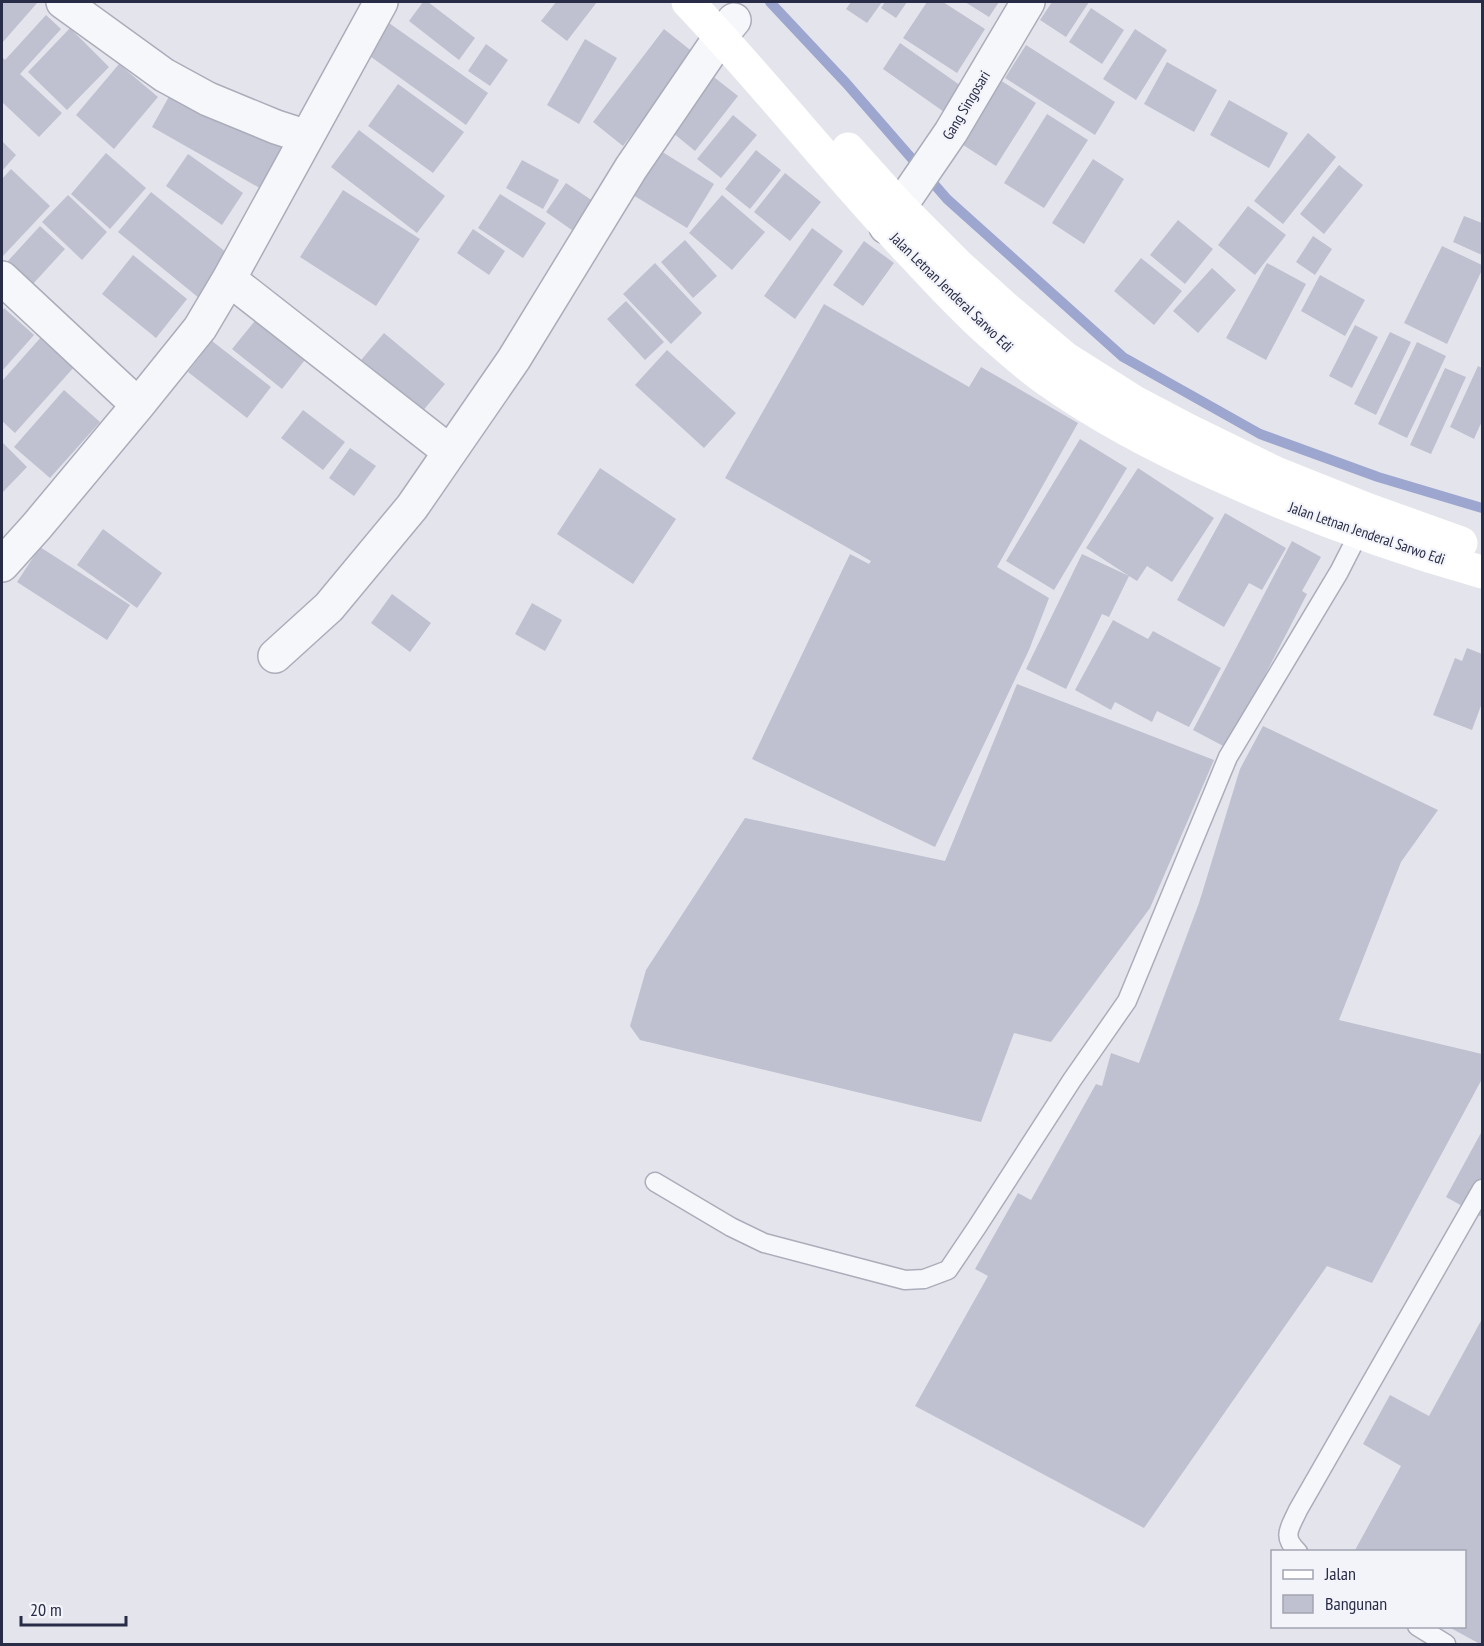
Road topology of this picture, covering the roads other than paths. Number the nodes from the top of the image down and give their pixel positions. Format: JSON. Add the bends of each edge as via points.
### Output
{"nodes":[{"id":1,"x":63,"y":2,"type":"edge"},
{"id":2,"x":381,"y":2,"type":"edge"},
{"id":3,"x":688,"y":2,"type":"edge"},
{"id":4,"x":1028,"y":2,"type":"edge"},
{"id":5,"x":724,"y":19,"type":"edge"},
{"id":6,"x":307,"y":137,"type":"junction"},
{"id":7,"x":899,"y":209,"type":"junction"},
{"id":8,"x":2,"y":278,"type":"edge"},
{"id":9,"x":229,"y":279,"type":"junction"},
{"id":10,"x":138,"y":405,"type":"junction"},
{"id":11,"x":450,"y":452,"type":"junction"},
{"id":12,"x":1364,"y":522,"type":"junction"},
{"id":13,"x":1482,"y":549,"type":"edge"},
{"id":14,"x":2,"y":565,"type":"edge"},
{"id":15,"x":1482,"y":572,"type":"edge"},
{"id":16,"x":275,"y":656,"type":"dead end"},
{"id":17,"x":655,"y":1182,"type":"dead end"},
{"id":18,"x":1482,"y":1189,"type":"edge"},
{"id":19,"x":1297,"y":1550,"type":"edge"},
{"id":20,"x":1420,"y":1628,"type":"edge"},
{"id":21,"x":1446,"y":1644,"type":"edge"}],
"edges":[{"from":1,"to":6,"type":"street","via":[[164,75],[208,99]]},
{"from":2,"to":6,"type":"street"},
{"from":3,"to":5,"type":"main road","name":"Jalan Letnan Jenderal Sarwo Edi"},
{"from":4,"to":7,"type":"street","name":"Gang Singosari","via":[[951,132]]},
{"from":5,"to":7,"type":"main road","name":"Jalan Letnan Jenderal Sarwo Edi"},
{"from":5,"to":11,"type":"street","via":[[514,359]]},
{"from":6,"to":9,"type":"street"},
{"from":7,"to":12,"type":"main road","name":"Jalan Letnan Jenderal Sarwo Edi","via":[[941,285],[1047,380],[1120,426],[1269,498]]},
{"from":8,"to":10,"type":"street"},
{"from":9,"to":10,"type":"street","via":[[200,328]]},
{"from":9,"to":11,"type":"street"},
{"from":10,"to":14,"type":"street"},
{"from":11,"to":16,"type":"street","via":[[412,507],[328,607]]},
{"from":12,"to":13,"type":"main road","name":"Jalan Letnan Jenderal Sarwo Edi"},
{"from":12,"to":15,"type":"main road","name":"Jalan Letnan Jenderal Sarwo Edi","via":[[1448,562]]},
{"from":12,"to":17,"type":"lane","via":[[1340,572],[1228,757],[1127,1001],[948,1270],[924,1279],[905,1280],[764,1243]]},
{"from":18,"to":19,"type":"lane","via":[[1298,1510],[1287,1534]]},
{"from":20,"to":21,"type":"lane"}]}
